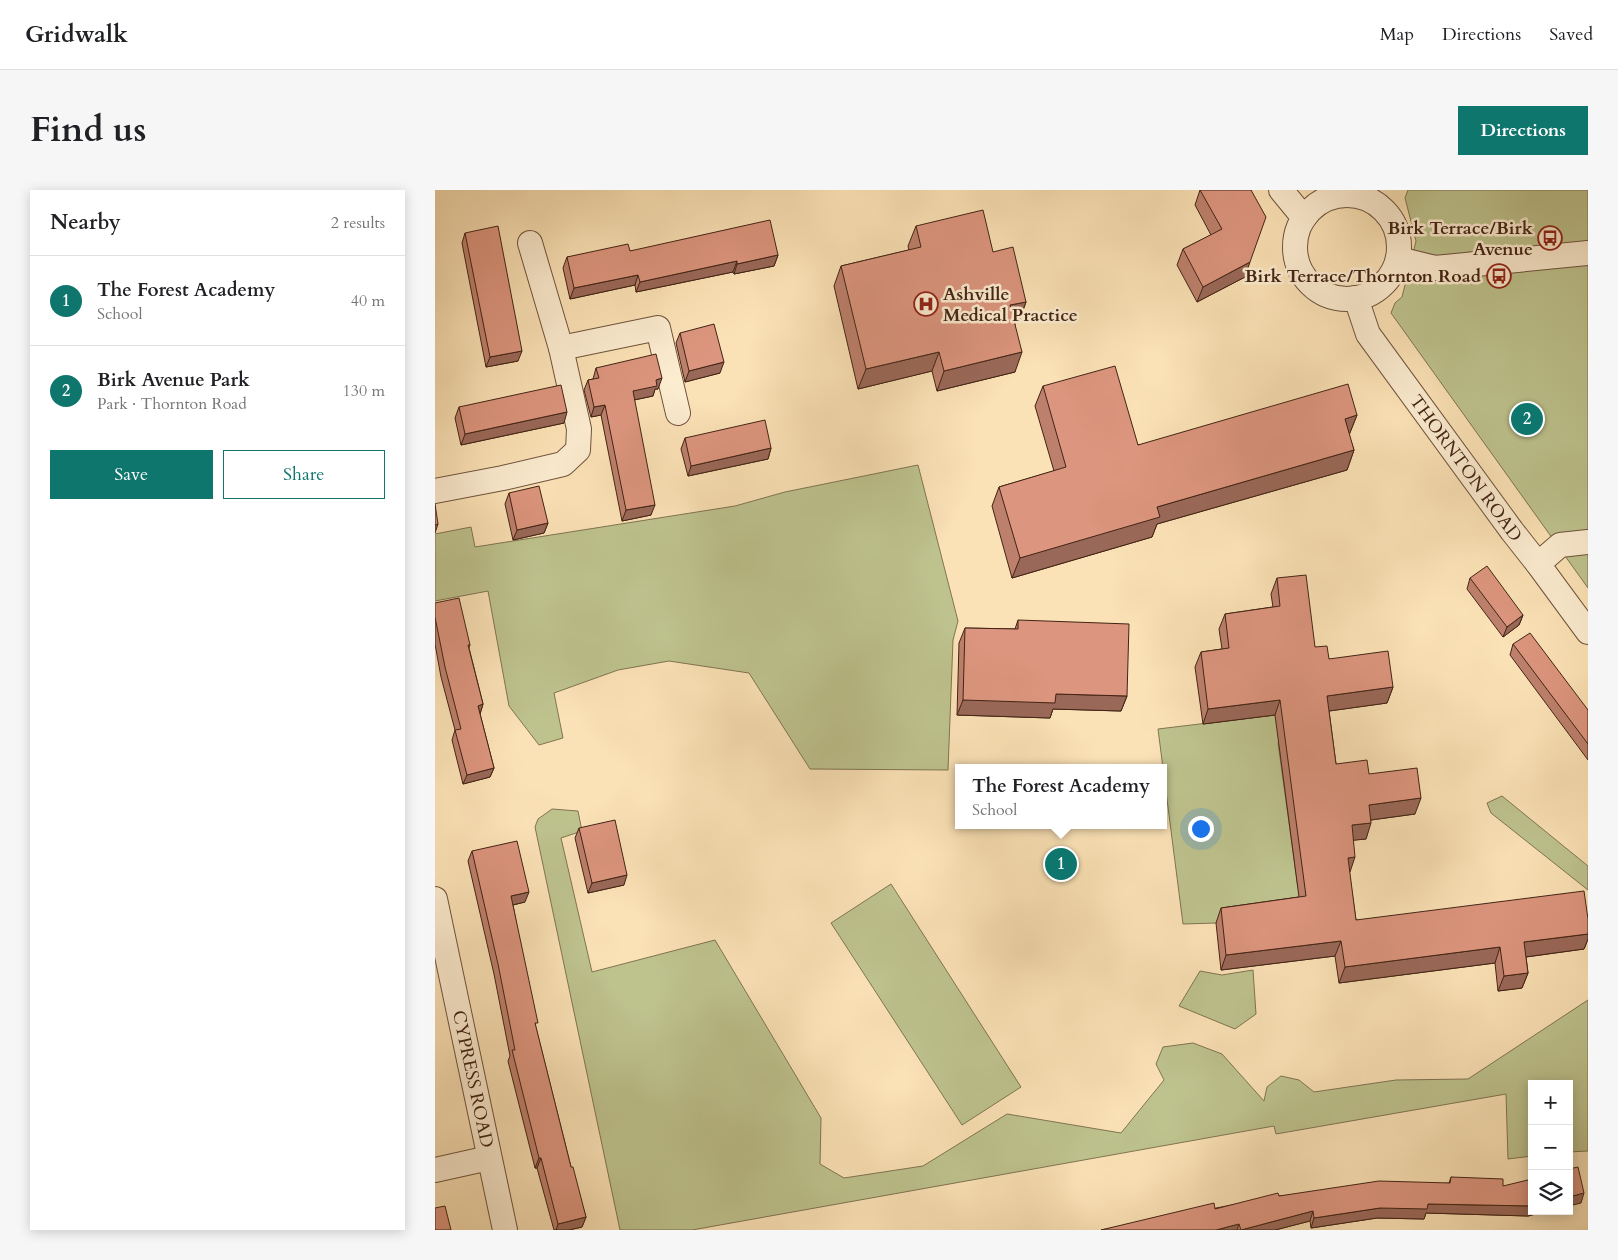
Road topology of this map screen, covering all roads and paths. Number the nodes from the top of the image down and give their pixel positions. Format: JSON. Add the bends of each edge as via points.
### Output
{"nodes":[{"id":1,"x":1281,"y":190,"type":"edge"},
{"id":2,"x":1376,"y":196,"type":"edge"},
{"id":3,"x":1304,"y":218,"type":"junction"},
{"id":4,"x":530,"y":243,"type":"dead end"},
{"id":5,"x":1588,"y":254,"type":"edge"},
{"id":6,"x":1398,"y":259,"type":"junction"},
{"id":7,"x":1356,"y":298,"type":"junction"},
{"id":8,"x":561,"y":348,"type":"junction"},
{"id":9,"x":678,"y":413,"type":"dead end"},
{"id":10,"x":435,"y":491,"type":"edge"},
{"id":11,"x":1588,"y":542,"type":"edge"},
{"id":12,"x":1538,"y":564,"type":"junction"},
{"id":13,"x":1588,"y":632,"type":"edge"},
{"id":14,"x":435,"y":899,"type":"edge"},
{"id":15,"x":489,"y":1158,"type":"junction"},
{"id":16,"x":435,"y":1170,"type":"edge"},
{"id":17,"x":505,"y":1230,"type":"edge"}],
"edges":[{"from":1,"to":3,"type":"street"},
{"from":2,"to":3,"type":"street","via":[[1343,195],[1328,199],[1315,206]]},
{"from":2,"to":6,"type":"street","via":[[1396,228]]},
{"from":3,"to":7,"type":"street","via":[[1297,232],[1295,248],[1298,264],[1306,279],[1328,295]]},
{"from":4,"to":8,"type":"street"},
{"from":5,"to":6,"type":"street","via":[[1435,268]]},
{"from":6,"to":7,"type":"street","via":[[1391,276],[1381,286]]},
{"from":7,"to":12,"type":"street","name":"THORNTON ROAD","via":[[1368,334]]},
{"from":8,"to":9,"type":"street","via":[[659,328]]},
{"from":8,"to":10,"type":"street","via":[[579,428],[578,450],[563,464]]},
{"from":11,"to":12,"type":"street","via":[[1560,546]]},
{"from":12,"to":13,"type":"street","name":"THORNTON ROAD"},
{"from":14,"to":15,"type":"street","name":"CYPRESS ROAD"},
{"from":15,"to":16,"type":"street"},
{"from":15,"to":17,"type":"street","name":"CYPRESS ROAD"}]}
